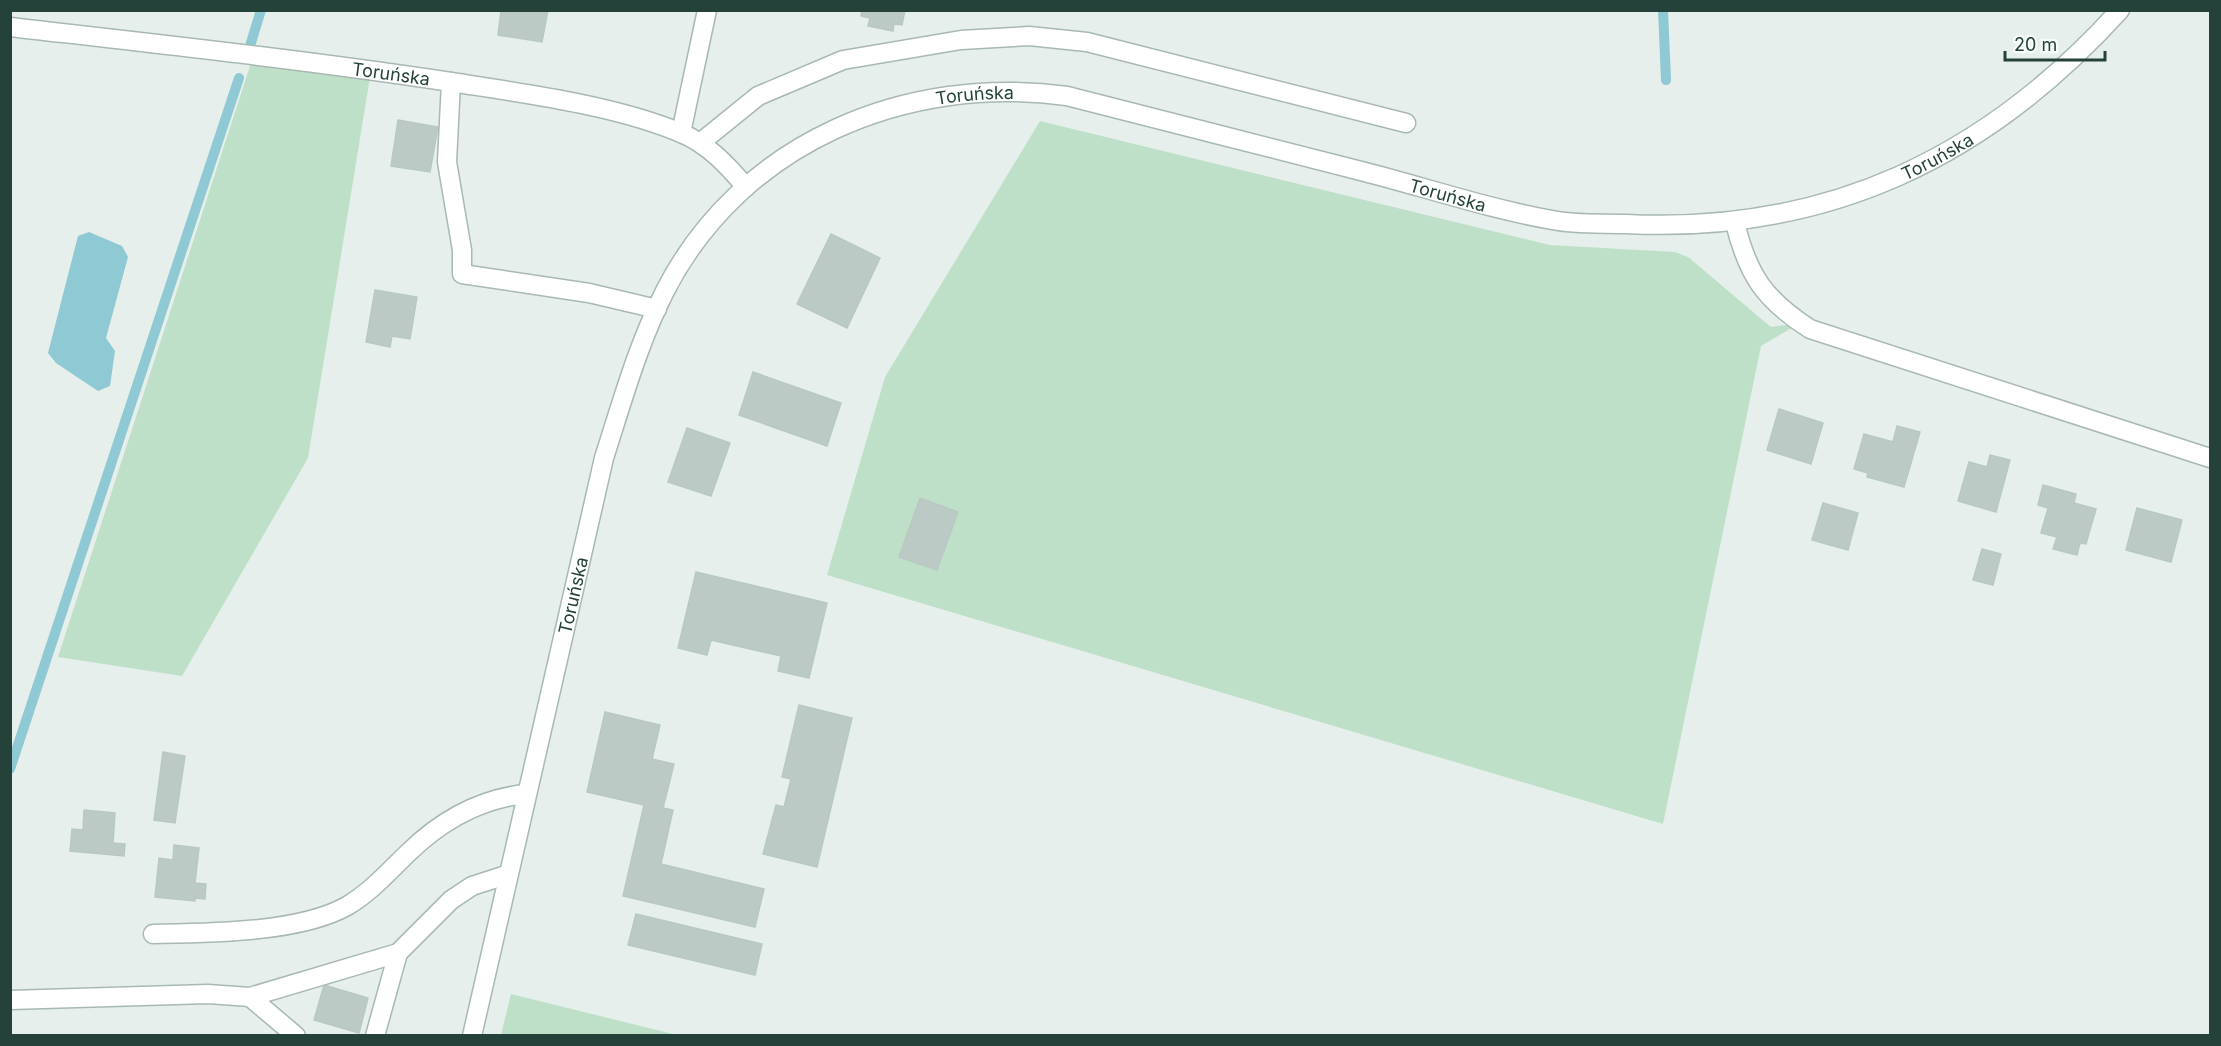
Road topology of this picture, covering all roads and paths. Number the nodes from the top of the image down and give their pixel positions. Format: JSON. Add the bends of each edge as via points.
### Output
{"nodes":[{"id":1,"x":707,"y":10,"type":"edge"},
{"id":2,"x":2120,"y":10,"type":"edge"},
{"id":3,"x":10,"y":27,"type":"edge"},
{"id":4,"x":451,"y":82,"type":"junction"},
{"id":5,"x":1406,"y":123,"type":"dead end"},
{"id":6,"x":681,"y":133,"type":"junction"},
{"id":7,"x":700,"y":143,"type":"junction"},
{"id":8,"x":746,"y":188,"type":"junction"},
{"id":9,"x":1735,"y":223,"type":"junction"},
{"id":10,"x":657,"y":309,"type":"junction"},
{"id":11,"x":2211,"y":458,"type":"edge"},
{"id":12,"x":525,"y":794,"type":"junction"},
{"id":13,"x":506,"y":875,"type":"junction"},
{"id":14,"x":153,"y":934,"type":"dead end"},
{"id":15,"x":398,"y":953,"type":"junction"},
{"id":16,"x":250,"y":997,"type":"junction"},
{"id":17,"x":10,"y":1000,"type":"edge"},
{"id":18,"x":296,"y":1035,"type":"edge"},
{"id":19,"x":375,"y":1035,"type":"edge"},
{"id":20,"x":472,"y":1035,"type":"edge"}],
"edges":[{"from":1,"to":6,"type":"street"},
{"from":2,"to":9,"type":"street","name":"Toruńska","via":[[2046,83],[1967,141],[1841,199]]},
{"from":3,"to":4,"type":"street","name":"Toruńska"},
{"from":4,"to":6,"type":"street","name":"Toruńska","via":[[602,110]]},
{"from":4,"to":10,"type":"street","via":[[447,162],[462,250],[462,274],[589,293]]},
{"from":5,"to":7,"type":"street","via":[[1087,42],[1029,36],[961,40],[843,60],[758,96]]},
{"from":6,"to":7,"type":"street","name":"Toruńska"},
{"from":7,"to":8,"type":"street","name":"Toruńska","via":[[728,165]]},
{"from":8,"to":9,"type":"street","name":"Toruńska","via":[[793,151],[877,110],[936,96],[1040,92],[1554,221],[1641,225]]},
{"from":8,"to":10,"type":"street","name":"Toruńska","via":[[710,225],[683,261]]},
{"from":9,"to":11,"type":"street","via":[[1742,253],[1761,288],[1773,303],[1810,330]]},
{"from":10,"to":12,"type":"street","name":"Toruńska","via":[[604,458]]},
{"from":12,"to":13,"type":"street","name":"Toruńska"},
{"from":12,"to":14,"type":"street","via":[[490,800],[448,820],[359,898],[328,914],[227,933]]},
{"from":13,"to":15,"type":"street","via":[[472,886],[451,900]]},
{"from":13,"to":20,"type":"street","name":"Toruńska"},
{"from":15,"to":16,"type":"street"},
{"from":15,"to":19,"type":"street"},
{"from":16,"to":17,"type":"street","via":[[187,994]]},
{"from":16,"to":18,"type":"street"}]}
